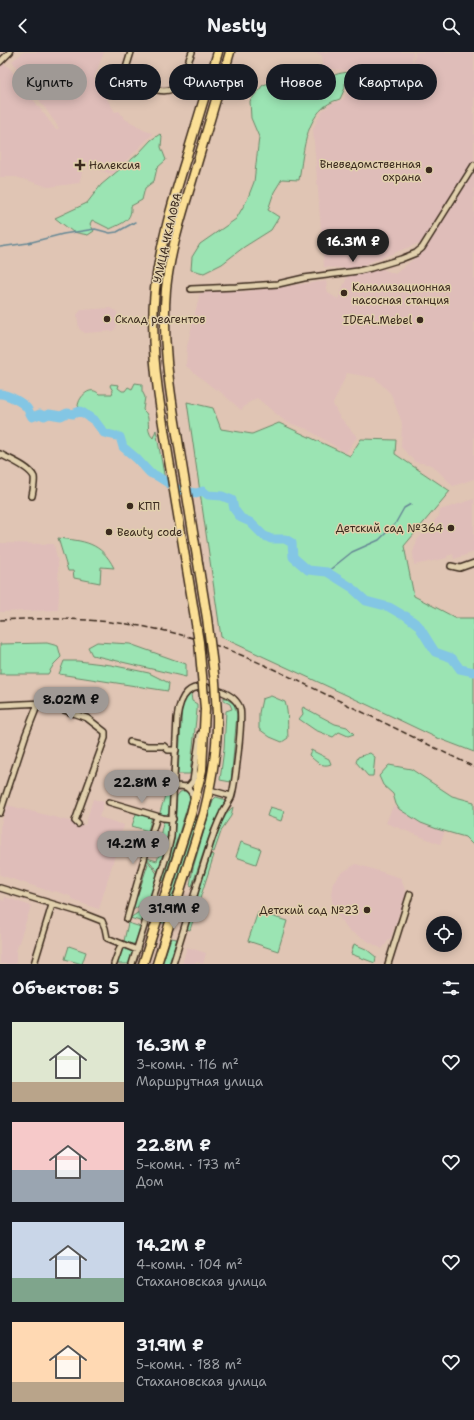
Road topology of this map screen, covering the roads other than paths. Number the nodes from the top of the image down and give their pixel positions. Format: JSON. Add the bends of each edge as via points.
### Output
{"nodes":[{"id":1,"x":10,"y":52,"type":"edge"},
{"id":2,"x":131,"y":52,"type":"edge"},
{"id":3,"x":192,"y":52,"type":"edge"},
{"id":4,"x":218,"y":52,"type":"edge"},
{"id":5,"x":230,"y":52,"type":"edge"},
{"id":6,"x":1,"y":61,"type":"edge"},
{"id":7,"x":474,"y":165,"type":"edge"},
{"id":8,"x":191,"y":289,"type":"dead end"},
{"id":9,"x":0,"y":454,"type":"edge"},
{"id":10,"x":32,"y":496,"type":"dead end"},
{"id":11,"x":474,"y":563,"type":"edge"},
{"id":12,"x":452,"y":566,"type":"dead end"},
{"id":13,"x":38,"y":704,"type":"junction"},
{"id":14,"x":0,"y":705,"type":"edge"},
{"id":15,"x":205,"y":709,"type":"junction"},
{"id":16,"x":130,"y":742,"type":"dead end"},
{"id":17,"x":176,"y":750,"type":"junction"},
{"id":18,"x":174,"y":786,"type":"junction"},
{"id":19,"x":185,"y":786,"type":"junction"},
{"id":20,"x":210,"y":790,"type":"junction"},
{"id":21,"x":231,"y":796,"type":"junction"},
{"id":22,"x":195,"y":799,"type":"junction"},
{"id":23,"x":109,"y":802,"type":"dead end"},
{"id":24,"x":0,"y":814,"type":"edge"},
{"id":25,"x":157,"y":817,"type":"junction"},
{"id":26,"x":173,"y":819,"type":"junction"},
{"id":27,"x":78,"y":824,"type":"dead end"},
{"id":28,"x":0,"y":888,"type":"edge"},
{"id":29,"x":410,"y":894,"type":"dead end"},
{"id":30,"x":52,"y":905,"type":"junction"},
{"id":31,"x":127,"y":919,"type":"dead end"},
{"id":32,"x":121,"y":944,"type":"junction"},
{"id":33,"x":137,"y":950,"type":"junction"},
{"id":34,"x":34,"y":964,"type":"edge"},
{"id":35,"x":114,"y":964,"type":"edge"},
{"id":36,"x":132,"y":964,"type":"edge"},
{"id":37,"x":143,"y":964,"type":"edge"},
{"id":38,"x":157,"y":964,"type":"edge"},
{"id":39,"x":173,"y":964,"type":"edge"},
{"id":40,"x":388,"y":964,"type":"edge"}],
"edges":[{"from":1,"to":6,"type":"street"},
{"from":2,"to":3,"type":"street","via":[[122,78],[163,92],[178,84]]},
{"from":4,"to":15,"type":"main road","name":"УЛИЦА ЧКАЛОВА","bridge":true,"via":[[167,220],[158,264],[153,315],[157,389],[199,642]]},
{"from":5,"to":20,"type":"main road","name":"УЛИЦА ЧКАЛОВА","bridge":true,"via":[[179,223],[168,275],[165,309],[169,387],[215,682],[217,745]]},
{"from":7,"to":8,"type":"street","via":[[422,248],[416,253],[371,268],[278,284]]},
{"from":9,"to":10,"type":"street","via":[[32,474]]},
{"from":11,"to":12,"type":"street","via":[[460,568]]},
{"from":13,"to":14,"type":"street"},
{"from":13,"to":24,"type":"street"},
{"from":13,"to":27,"type":"street","via":[[58,707],[86,718],[105,732],[75,821]]},
{"from":15,"to":19,"type":"street","via":[[194,778],[190,785]]},
{"from":15,"to":22,"type":"main road","name":"УЛИЦА ЧКАЛОВА","via":[[202,770]]},
{"from":16,"to":17,"type":"street"},
{"from":17,"to":18,"type":"street"},
{"from":17,"to":21,"type":"street","via":[[179,708],[185,693],[195,688],[207,688],[232,697],[240,708],[241,724]]},
{"from":18,"to":19,"type":"street"},
{"from":18,"to":26,"type":"street"},
{"from":19,"to":22,"type":"street"},
{"from":20,"to":21,"type":"street"},
{"from":20,"to":38,"type":"main road","name":"УЛИЦА ЧКАЛОВА"},
{"from":21,"to":39,"type":"street","via":[[215,830]]},
{"from":22,"to":37,"type":"main road","name":"УЛИЦА ЧКАЛОВА"},
{"from":23,"to":25,"type":"street"},
{"from":25,"to":26,"type":"street"},
{"from":25,"to":31,"type":"street"},
{"from":26,"to":33,"type":"street","via":[[167,854]]},
{"from":28,"to":30,"type":"street"},
{"from":29,"to":40,"type":"street"},
{"from":30,"to":32,"type":"street","via":[[102,921],[107,938]]},
{"from":30,"to":34,"type":"street"},
{"from":32,"to":33,"type":"street"},
{"from":32,"to":35,"type":"street"},
{"from":33,"to":36,"type":"street"}]}
